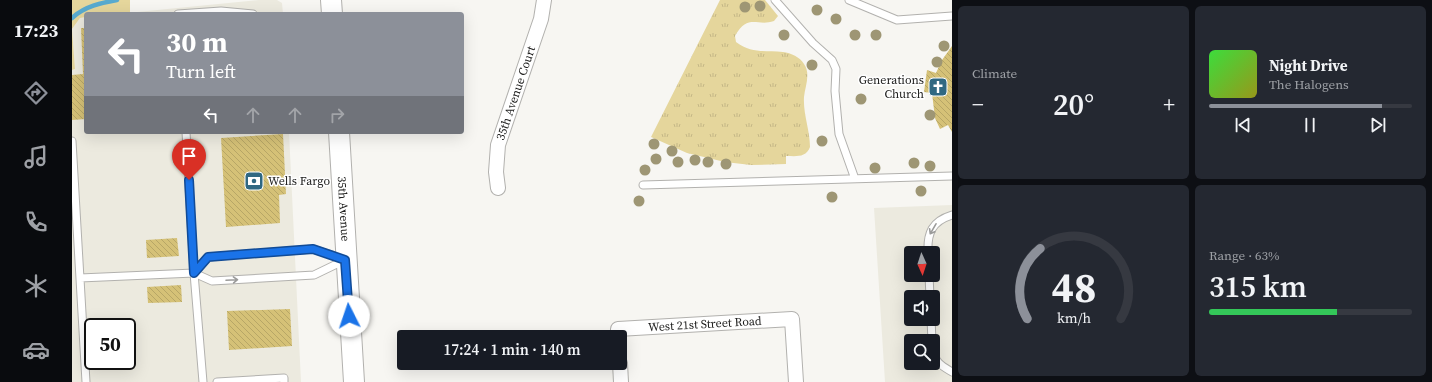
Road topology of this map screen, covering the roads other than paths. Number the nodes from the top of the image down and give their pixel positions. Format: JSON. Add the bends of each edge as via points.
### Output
{"nodes":[{"id":1,"x":331,"y":0,"type":"edge"},
{"id":2,"x":544,"y":0,"type":"edge"},
{"id":3,"x":775,"y":0,"type":"edge"},
{"id":4,"x":849,"y":0,"type":"edge"},
{"id":5,"x":207,"y":12,"type":"edge"},
{"id":6,"x":232,"y":12,"type":"edge"},
{"id":7,"x":332,"y":12,"type":"edge"},
{"id":8,"x":952,"y":16,"type":"edge"},
{"id":9,"x":186,"y":134,"type":"edge"},
{"id":10,"x":339,"y":134,"type":"edge"},
{"id":11,"x":72,"y":141,"type":"edge"},
{"id":12,"x":952,"y":176,"type":"edge"},
{"id":13,"x":855,"y":179,"type":"junction"},
{"id":14,"x":643,"y":185,"type":"dead end"},
{"id":15,"x":498,"y":188,"type":"dead end"},
{"id":16,"x":952,"y":215,"type":"edge"},
{"id":17,"x":929,"y":246,"type":"edge"},
{"id":18,"x":345,"y":260,"type":"junction"},
{"id":19,"x":194,"y":273,"type":"junction"},
{"id":20,"x":80,"y":278,"type":"junction"},
{"id":21,"x":627,"y":332,"type":"edge"},
{"id":22,"x":940,"y":364,"type":"edge"},
{"id":23,"x":620,"y":370,"type":"edge"},
{"id":24,"x":952,"y":372,"type":"edge"},
{"id":25,"x":86,"y":382,"type":"edge"},
{"id":26,"x":203,"y":382,"type":"edge"},
{"id":27,"x":217,"y":382,"type":"edge"},
{"id":28,"x":284,"y":382,"type":"edge"},
{"id":29,"x":354,"y":382,"type":"edge"},
{"id":30,"x":621,"y":382,"type":"edge"},
{"id":31,"x":796,"y":382,"type":"edge"}],
"edges":[{"from":1,"to":7,"type":"main road"},
{"from":2,"to":15,"type":"street","name":"35th Avenue Court","via":[[541,19],[498,145]]},
{"from":3,"to":13,"type":"lane","via":[[812,43],[832,60],[836,69],[839,134]]},
{"from":4,"to":8,"type":"lane","via":[[897,20]]},
{"from":5,"to":6,"type":"lane"},
{"from":9,"to":19,"type":"lane"},
{"from":10,"to":18,"type":"main road","name":"35th Avenue"},
{"from":11,"to":20,"type":"lane"},
{"from":12,"to":13,"type":"lane"},
{"from":13,"to":14,"type":"lane"},
{"from":16,"to":17,"type":"lane","one_way":true,"via":[[935,224],[930,232]]},
{"from":19,"to":18,"type":"lane","one_way":true,"via":[[212,281],[314,275]]},
{"from":18,"to":19,"type":"lane","via":[[313,249],[208,257]]},
{"from":18,"to":29,"type":"main road","name":"35th Avenue"},
{"from":19,"to":20,"type":"lane"},
{"from":19,"to":26,"type":"lane"},
{"from":20,"to":25,"type":"lane"},
{"from":21,"to":31,"type":"street","name":"West 21st Street Road","via":[[792,319]]},
{"from":22,"to":24,"type":"lane"},
{"from":23,"to":30,"type":"street"},
{"from":27,"to":28,"type":"lane","via":[[284,378]]}]}
